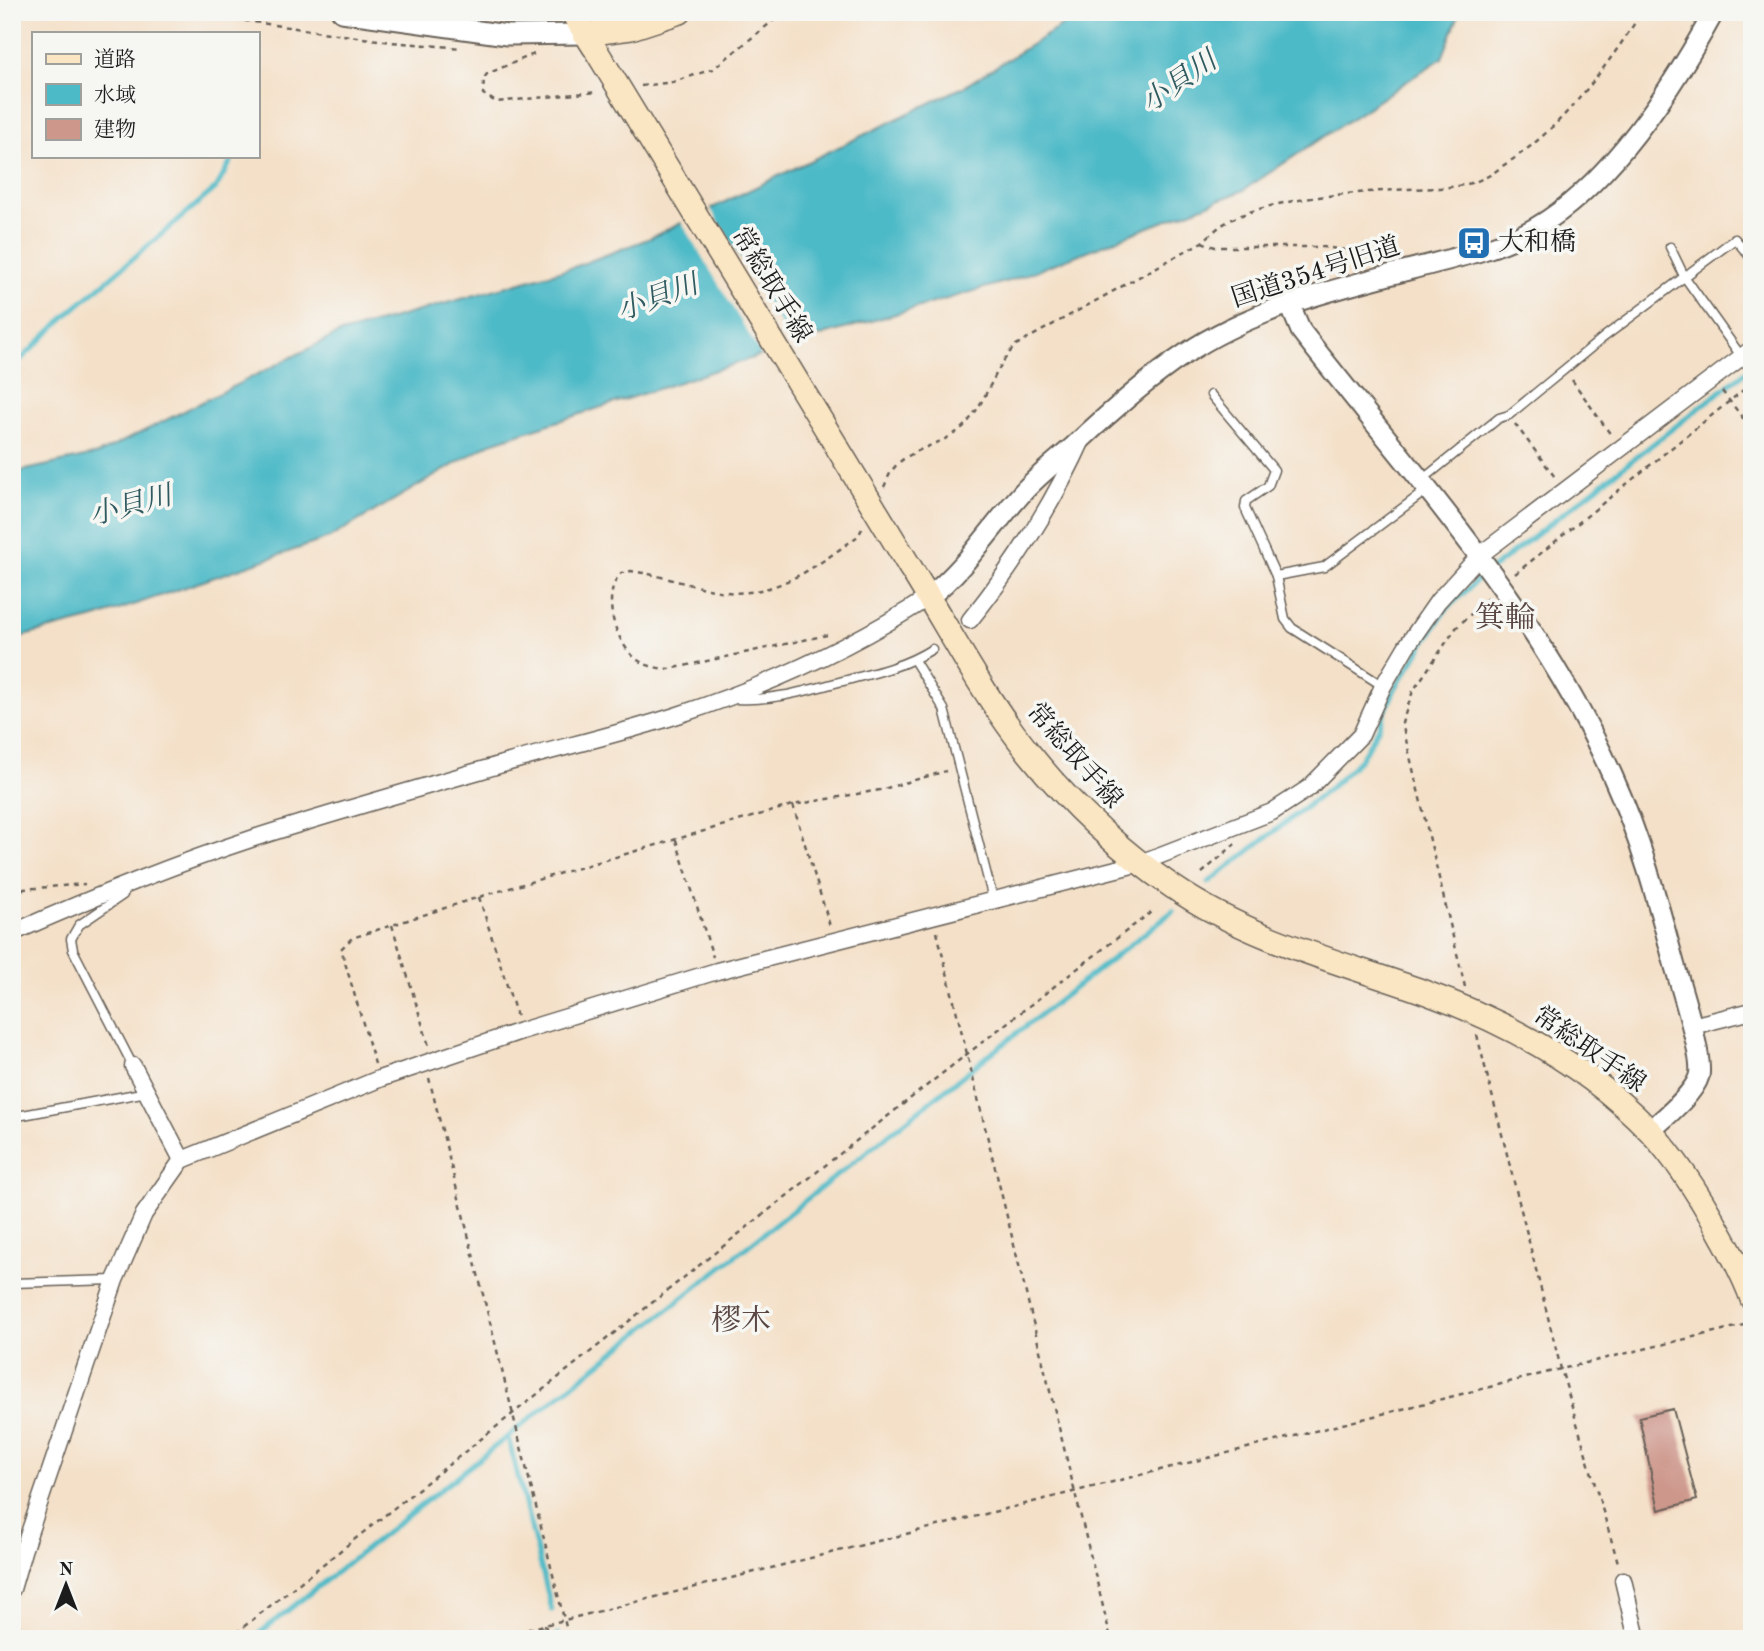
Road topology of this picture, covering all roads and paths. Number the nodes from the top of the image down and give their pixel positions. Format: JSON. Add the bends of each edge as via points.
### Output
{"nodes":[{"id":1,"x":185,"y":12,"type":"edge"},
{"id":2,"x":342,"y":12,"type":"edge"},
{"id":3,"x":572,"y":12,"type":"edge"},
{"id":4,"x":680,"y":12,"type":"edge"},
{"id":5,"x":1642,"y":12,"type":"edge"},
{"id":6,"x":1714,"y":12,"type":"edge"},
{"id":7,"x":591,"y":43,"type":"junction"},
{"id":8,"x":473,"y":49,"type":"dead end"},
{"id":9,"x":1202,"y":242,"type":"junction"},
{"id":10,"x":1670,"y":247,"type":"dead end"},
{"id":11,"x":1367,"y":253,"type":"dead end"},
{"id":12,"x":1752,"y":259,"type":"edge"},
{"id":13,"x":1684,"y":276,"type":"junction"},
{"id":14,"x":1290,"y":305,"type":"junction"},
{"id":15,"x":1746,"y":352,"type":"edge"},
{"id":16,"x":1564,"y":369,"type":"junction"},
{"id":17,"x":1752,"y":383,"type":"edge"},
{"id":18,"x":1211,"y":395,"type":"dead end"},
{"id":19,"x":1726,"y":396,"type":"dead end"},
{"id":20,"x":1729,"y":400,"type":"junction"},
{"id":21,"x":1509,"y":415,"type":"junction"},
{"id":22,"x":1752,"y":430,"type":"edge"},
{"id":23,"x":1083,"y":438,"type":"junction"},
{"id":24,"x":1620,"y":448,"type":"junction"},
{"id":25,"x":1425,"y":484,"type":"junction"},
{"id":26,"x":1566,"y":491,"type":"junction"},
{"id":27,"x":881,"y":493,"type":"dead end"},
{"id":28,"x":864,"y":525,"type":"dead end"},
{"id":29,"x":1482,"y":558,"type":"junction"},
{"id":30,"x":1276,"y":576,"type":"junction"},
{"id":31,"x":1499,"y":581,"type":"junction"},
{"id":32,"x":929,"y":597,"type":"junction"},
{"id":33,"x":970,"y":620,"type":"dead end"},
{"id":34,"x":834,"y":634,"type":"dead end"},
{"id":35,"x":932,"y":649,"type":"dead end"},
{"id":36,"x":914,"y":660,"type":"junction"},
{"id":37,"x":1383,"y":686,"type":"junction"},
{"id":38,"x":727,"y":698,"type":"junction"},
{"id":39,"x":960,"y":767,"type":"junction"},
{"id":40,"x":793,"y":805,"type":"junction"},
{"id":41,"x":676,"y":840,"type":"junction"},
{"id":42,"x":1139,"y":863,"type":"junction"},
{"id":43,"x":90,"y":883,"type":"dead end"},
{"id":44,"x":126,"y":886,"type":"junction"},
{"id":45,"x":12,"y":890,"type":"edge"},
{"id":46,"x":480,"y":897,"type":"junction"},
{"id":47,"x":993,"y":899,"type":"junction"},
{"id":48,"x":1153,"y":910,"type":"dead end"},
{"id":49,"x":933,"y":915,"type":"junction"},
{"id":50,"x":392,"y":925,"type":"junction"},
{"id":51,"x":12,"y":933,"type":"edge"},
{"id":52,"x":834,"y":940,"type":"junction"},
{"id":53,"x":717,"y":971,"type":"junction"},
{"id":54,"x":1471,"y":1011,"type":"junction"},
{"id":55,"x":1752,"y":1011,"type":"edge"},
{"id":56,"x":1692,"y":1026,"type":"junction"},
{"id":57,"x":521,"y":1031,"type":"junction"},
{"id":58,"x":966,"y":1052,"type":"junction"},
{"id":59,"x":429,"y":1062,"type":"junction"},
{"id":60,"x":133,"y":1066,"type":"joint"},
{"id":61,"x":379,"y":1079,"type":"junction"},
{"id":62,"x":146,"y":1092,"type":"junction"},
{"id":63,"x":12,"y":1116,"type":"edge"},
{"id":64,"x":1650,"y":1131,"type":"junction"},
{"id":65,"x":182,"y":1160,"type":"junction"},
{"id":66,"x":115,"y":1280,"type":"junction"},
{"id":67,"x":12,"y":1283,"type":"edge"},
{"id":68,"x":1752,"y":1299,"type":"edge"},
{"id":69,"x":1752,"y":1324,"type":"edge"},
{"id":70,"x":1561,"y":1369,"type":"junction"},
{"id":71,"x":513,"y":1416,"type":"junction"},
{"id":72,"x":1075,"y":1493,"type":"junction"},
{"id":73,"x":18,"y":1550,"type":"edge"},
{"id":74,"x":1623,"y":1580,"type":"joint"},
{"id":75,"x":12,"y":1589,"type":"edge"},
{"id":76,"x":565,"y":1619,"type":"junction"},
{"id":77,"x":545,"y":1625,"type":"junction"},
{"id":78,"x":12,"y":1630,"type":"edge"},
{"id":79,"x":13,"y":1639,"type":"edge"},
{"id":80,"x":228,"y":1639,"type":"edge"},
{"id":81,"x":489,"y":1639,"type":"edge"},
{"id":82,"x":549,"y":1639,"type":"edge"},
{"id":83,"x":569,"y":1639,"type":"edge"},
{"id":84,"x":1111,"y":1639,"type":"edge"},
{"id":85,"x":1637,"y":1639,"type":"edge"}],
"edges":[{"from":1,"to":8,"type":"path","via":[[391,42]]},
{"from":2,"to":7,"type":"street"},
{"from":3,"to":7,"type":"main road","name":"常総取手線"},
{"from":4,"to":7,"type":"main road"},
{"from":5,"to":9,"type":"path","via":[[1619,48],[1540,139],[1483,179],[1456,187],[1346,193],[1272,207],[1222,225]]},
{"from":6,"to":14,"type":"street","name":"国道354号旧道","via":[[1673,83],[1640,128],[1605,169],[1537,227],[1498,245]]},
{"from":7,"to":32,"type":"main road","name":"常総取手線","bridge":true},
{"from":9,"to":11,"type":"path","via":[[1215,247],[1323,247]]},
{"from":9,"to":27,"type":"path","via":[[1016,345],[1004,357],[963,427],[905,458],[893,468]]},
{"from":10,"to":13,"type":"lane"},
{"from":12,"to":13,"type":"lane","via":[[1735,239]]},
{"from":13,"to":15,"type":"lane"},
{"from":13,"to":16,"type":"lane"},
{"from":14,"to":23,"type":"street","name":"国道354号旧道","via":[[1223,332],[1187,353],[1141,385]]},
{"from":14,"to":25,"type":"street","via":[[1301,331]]},
{"from":15,"to":24,"type":"street"},
{"from":16,"to":21,"type":"lane"},
{"from":16,"to":24,"type":"path"},
{"from":17,"to":20,"type":"path"},
{"from":18,"to":30,"type":"lane","via":[[1274,470],[1268,486],[1246,501],[1245,508]]},
{"from":19,"to":20,"type":"path"},
{"from":20,"to":22,"type":"path"},
{"from":20,"to":31,"type":"path"},
{"from":21,"to":25,"type":"lane","via":[[1499,418]]},
{"from":21,"to":26,"type":"path"},
{"from":23,"to":32,"type":"street","name":"国道354号旧道","via":[[1025,490],[962,568]]},
{"from":23,"to":33,"type":"street","via":[[1067,474],[1001,581]]},
{"from":24,"to":26,"type":"street"},
{"from":25,"to":29,"type":"street"},
{"from":25,"to":30,"type":"lane","via":[[1324,567]]},
{"from":26,"to":29,"type":"street"},
{"from":28,"to":34,"type":"path","via":[[858,536],[824,559],[764,589],[729,592],[631,571],[621,573],[610,589],[617,633],[634,657],[652,668],[670,669]]},
{"from":29,"to":31,"type":"street"},
{"from":29,"to":37,"type":"street","via":[[1438,601]]},
{"from":30,"to":37,"type":"lane","via":[[1285,619],[1292,628]]},
{"from":31,"to":54,"type":"path","via":[[1456,628],[1413,691],[1402,723]]},
{"from":31,"to":56,"type":"street","via":[[1544,648],[1612,775],[1648,865]]},
{"from":32,"to":38,"type":"street","via":[[864,636]]},
{"from":32,"to":42,"type":"main road","name":"常総取手線","via":[[1028,752],[1080,811]]},
{"from":35,"to":36,"type":"lane"},
{"from":36,"to":38,"type":"lane","via":[[780,697]]},
{"from":36,"to":39,"type":"lane","via":[[944,709]]},
{"from":37,"to":42,"type":"street","via":[[1361,735],[1309,788],[1272,812]]},
{"from":38,"to":44,"type":"street","via":[[253,838]]},
{"from":39,"to":40,"type":"path","via":[[880,790]]},
{"from":39,"to":47,"type":"lane"},
{"from":40,"to":41,"type":"path"},
{"from":40,"to":52,"type":"path"},
{"from":41,"to":46,"type":"path"},
{"from":41,"to":53,"type":"path"},
{"from":42,"to":47,"type":"street"},
{"from":42,"to":54,"type":"main road","name":"常総取手線","via":[[1247,929]]},
{"from":43,"to":45,"type":"path"},
{"from":44,"to":51,"type":"street"},
{"from":44,"to":60,"type":"lane","via":[[123,895],[79,925],[71,939]]},
{"from":46,"to":50,"type":"path"},
{"from":46,"to":57,"type":"path"},
{"from":47,"to":49,"type":"street"},
{"from":48,"to":58,"type":"path"},
{"from":49,"to":52,"type":"street"},
{"from":49,"to":58,"type":"path"},
{"from":50,"to":59,"type":"path"},
{"from":50,"to":61,"type":"path","via":[[352,938],[341,949]]},
{"from":52,"to":53,"type":"street"},
{"from":53,"to":57,"type":"street"},
{"from":54,"to":64,"type":"main road","name":"常総取手線","via":[[1554,1054]]},
{"from":54,"to":70,"type":"path"},
{"from":55,"to":56,"type":"street"},
{"from":56,"to":64,"type":"street","via":[[1699,1079]]},
{"from":57,"to":59,"type":"street"},
{"from":58,"to":71,"type":"path"},
{"from":58,"to":72,"type":"path"},
{"from":59,"to":61,"type":"street"},
{"from":59,"to":71,"type":"path"},
{"from":60,"to":62,"type":"street"},
{"from":61,"to":65,"type":"street"},
{"from":62,"to":63,"type":"lane"},
{"from":62,"to":65,"type":"street"},
{"from":64,"to":68,"type":"main road","name":"常総取手線","via":[[1712,1217]]},
{"from":65,"to":66,"type":"street","via":[[144,1214]]},
{"from":66,"to":67,"type":"lane"},
{"from":66,"to":73,"type":"street"},
{"from":69,"to":70,"type":"path"},
{"from":70,"to":72,"type":"path"},
{"from":70,"to":74,"type":"path"},
{"from":71,"to":76,"type":"path"},
{"from":71,"to":80,"type":"path"},
{"from":72,"to":76,"type":"path"},
{"from":72,"to":84,"type":"path"},
{"from":73,"to":75,"type":"street"},
{"from":74,"to":85,"type":"street"},
{"from":76,"to":77,"type":"path"},
{"from":76,"to":83,"type":"path"},
{"from":77,"to":81,"type":"path"},
{"from":77,"to":82,"type":"path"},
{"from":78,"to":79,"type":"street"}]}
